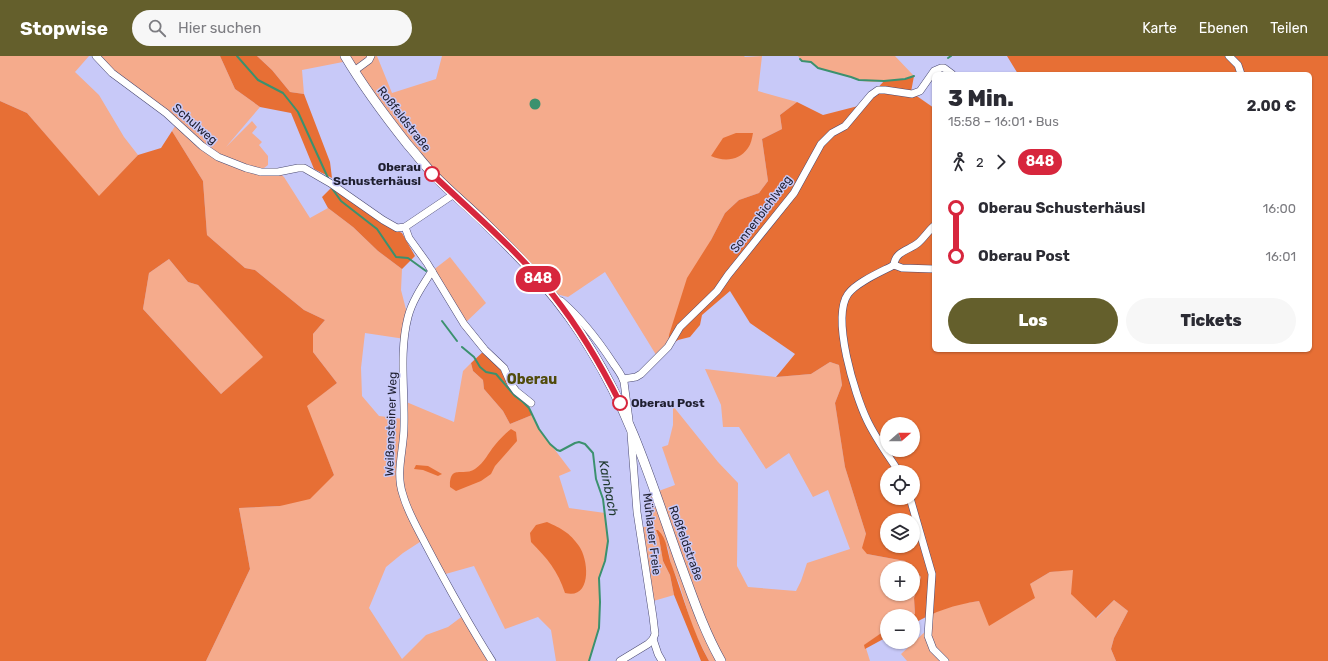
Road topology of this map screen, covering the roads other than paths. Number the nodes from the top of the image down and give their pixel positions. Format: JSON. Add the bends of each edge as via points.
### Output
{"nodes":[{"id":1,"x":345,"y":56,"type":"edge"},
{"id":2,"x":371,"y":56,"type":"edge"},
{"id":3,"x":1229,"y":56,"type":"edge"},
{"id":4,"x":99,"y":57,"type":"edge"},
{"id":5,"x":354,"y":71,"type":"junction"},
{"id":6,"x":934,"y":72,"type":"edge"},
{"id":7,"x":949,"y":72,"type":"edge"},
{"id":8,"x":1240,"y":72,"type":"edge"},
{"id":9,"x":932,"y":74,"type":"edge"},
{"id":10,"x":454,"y":194,"type":"junction"},
{"id":11,"x":405,"y":228,"type":"junction"},
{"id":12,"x":932,"y":228,"type":"edge"},
{"id":13,"x":894,"y":265,"type":"junction"},
{"id":14,"x":932,"y":269,"type":"edge"},
{"id":15,"x":432,"y":271,"type":"junction"},
{"id":16,"x":552,"y":294,"type":"junction"},
{"id":17,"x":623,"y":379,"type":"junction"},
{"id":18,"x":531,"y":403,"type":"dead end"},
{"id":19,"x":631,"y":432,"type":"junction"},
{"id":20,"x":894,"y":465,"type":"edge"},
{"id":21,"x":912,"y":505,"type":"edge"},
{"id":22,"x":654,"y":639,"type":"junction"},
{"id":23,"x":492,"y":661,"type":"edge"},
{"id":24,"x":620,"y":661,"type":"edge"},
{"id":25,"x":662,"y":661,"type":"edge"},
{"id":26,"x":721,"y":661,"type":"edge"},
{"id":27,"x":945,"y":661,"type":"edge"}],
"edges":[{"from":1,"to":5,"type":"main road","name":"Roßfeldstraße"},
{"from":2,"to":5,"type":"street"},
{"from":3,"to":8,"type":"street","via":[[1238,65]]},
{"from":4,"to":11,"type":"street","name":"Schulweg","via":[[112,73],[166,113],[218,157],[260,172],[304,168],[383,220],[397,228]]},
{"from":5,"to":10,"type":"main road","name":"Roßfeldstraße","via":[[432,174]]},
{"from":6,"to":7,"type":"street","name":"Sonnenbichlweg","via":[[944,68]]},
{"from":9,"to":17,"type":"street","name":"Sonnenbichlweg","via":[[920,91],[912,94],[878,90],[845,126],[820,144],[794,193],[717,291],[680,327],[668,348],[641,374]]},
{"from":10,"to":11,"type":"street"},
{"from":10,"to":16,"type":"main road","name":"Roßfeldstraße","via":[[501,238]]},
{"from":11,"to":15,"type":"street"},
{"from":12,"to":13,"type":"street","via":[[912,248],[900,253]]},
{"from":13,"to":14,"type":"street","via":[[902,268]]},
{"from":13,"to":20,"type":"street","via":[[853,288],[845,301],[842,321],[846,356],[859,400],[872,431]]},
{"from":15,"to":18,"type":"street","via":[[464,324],[504,368],[516,391]]},
{"from":15,"to":23,"type":"street","name":"Weißensteiner Weg","via":[[411,308],[405,333],[404,429],[400,456],[400,485],[406,505],[449,590]]},
{"from":16,"to":17,"type":"street","name":"Roßfeldstraße","via":[[589,329]]},
{"from":16,"to":19,"type":"main road","name":"Roßfeldstraße","via":[[602,367],[622,406]]},
{"from":17,"to":19,"type":"street","name":"Roßfeldstraße"},
{"from":19,"to":22,"type":"street","name":"Mühlauer Freie","via":[[637,512]]},
{"from":19,"to":26,"type":"main road","name":"Roßfeldstraße","via":[[708,638]]},
{"from":21,"to":27,"type":"street","via":[[932,574],[928,636],[932,649]]},
{"from":22,"to":24,"type":"street"},
{"from":22,"to":25,"type":"street","name":"Mühlauer Freie"}]}
